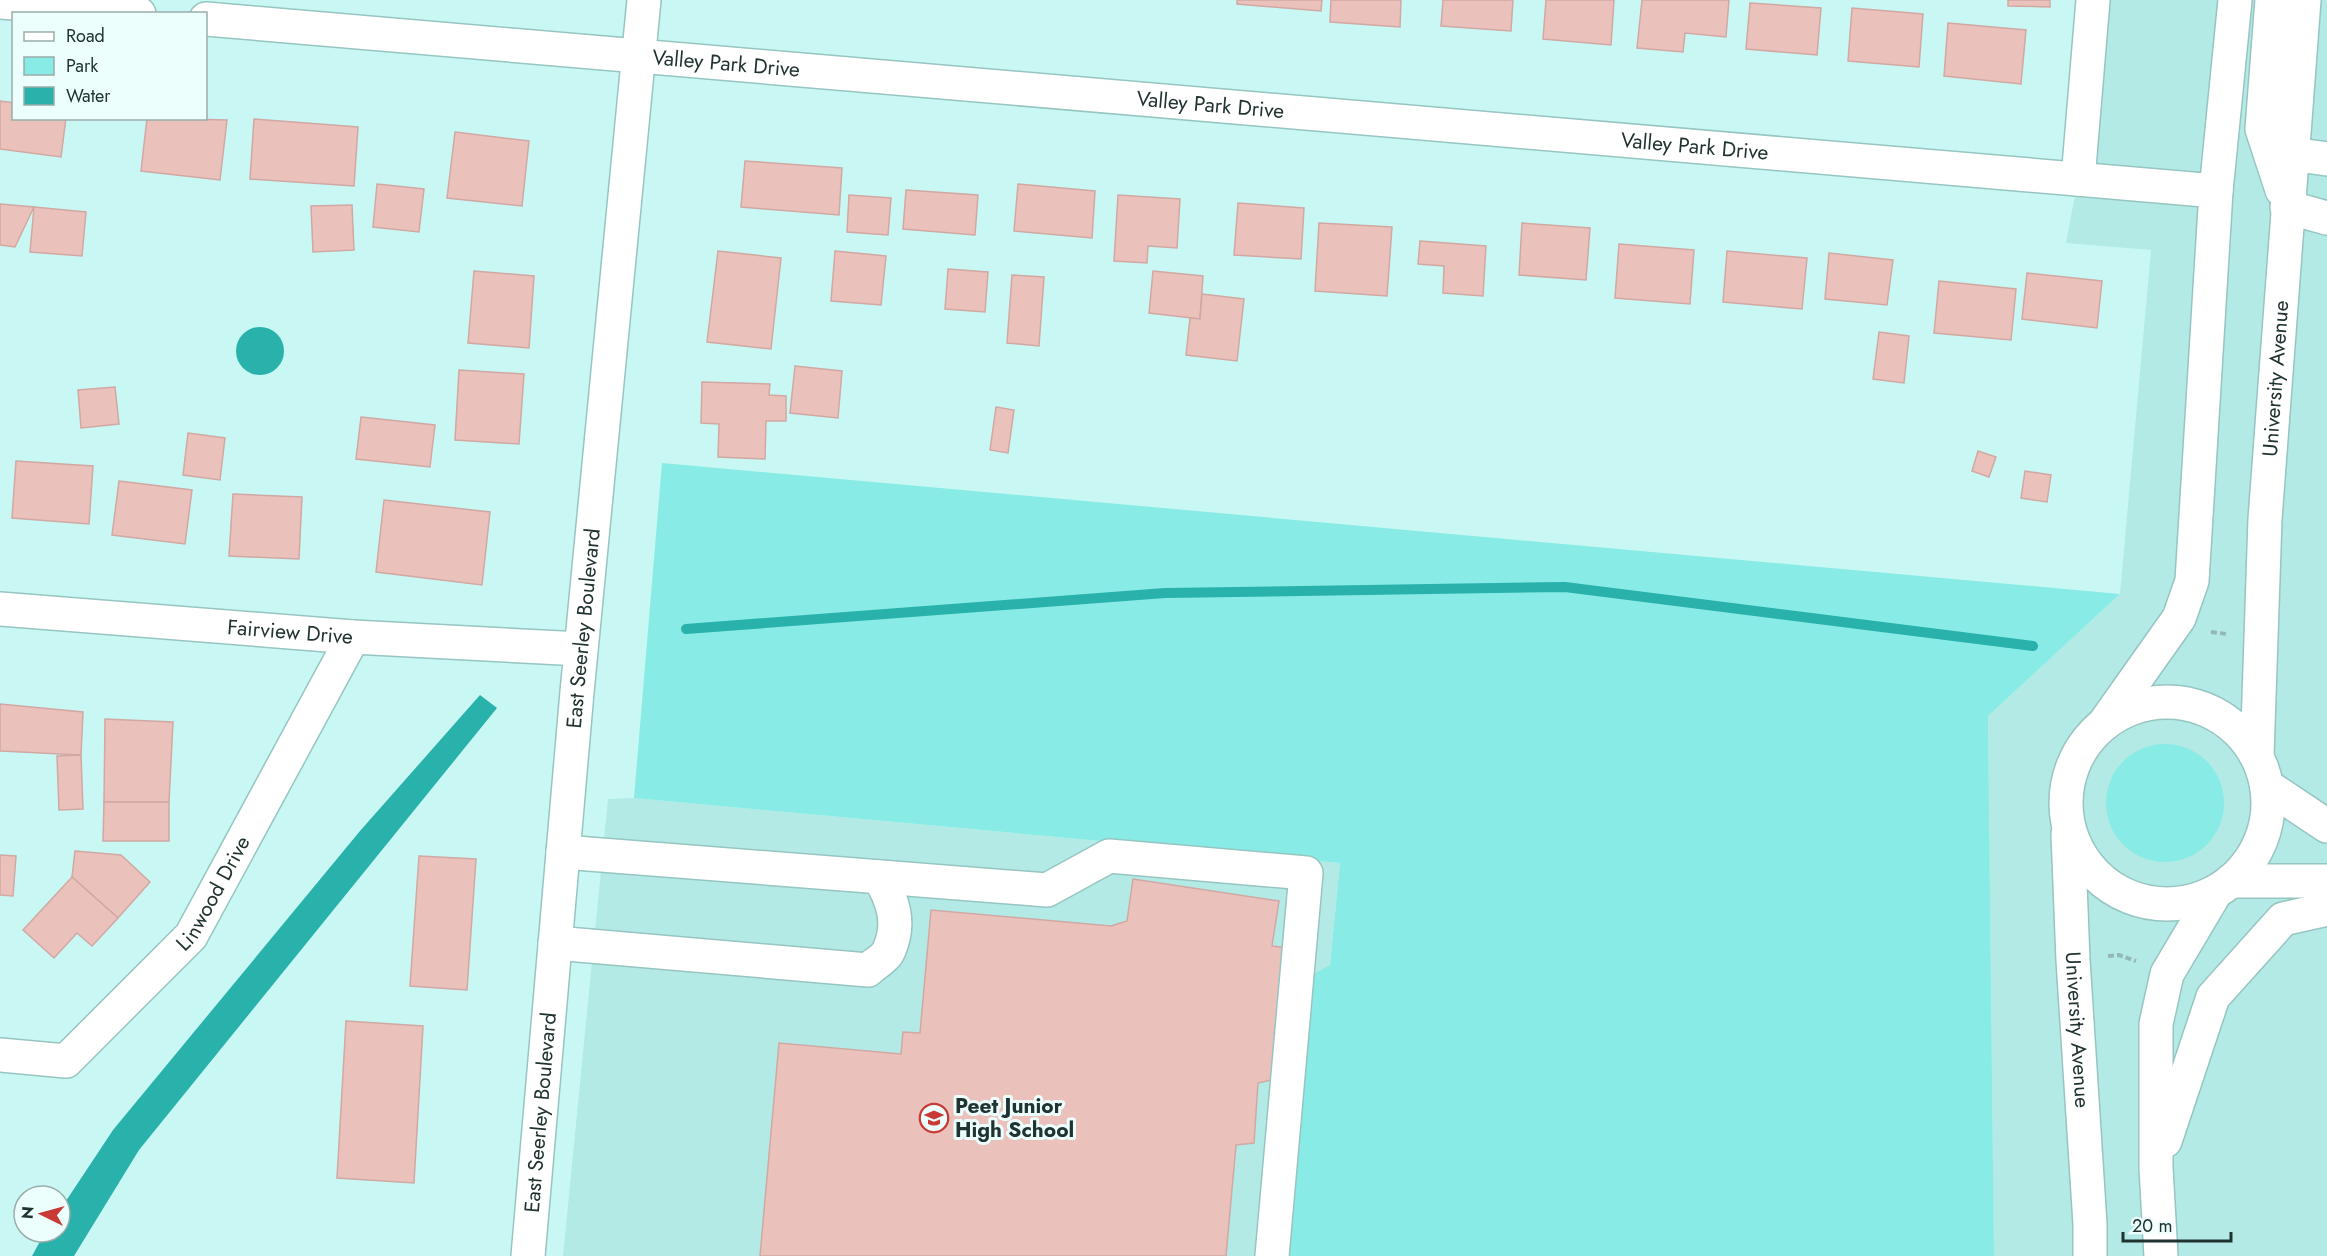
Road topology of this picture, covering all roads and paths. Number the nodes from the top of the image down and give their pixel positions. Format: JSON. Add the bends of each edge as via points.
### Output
{"nodes":[{"id":1,"x":644,"y":0,"type":"edge"},
{"id":2,"x":2093,"y":0,"type":"edge"},
{"id":3,"x":2235,"y":0,"type":"edge"},
{"id":4,"x":2272,"y":0,"type":"edge"},
{"id":5,"x":2304,"y":0,"type":"edge"},
{"id":6,"x":0,"y":2,"type":"edge"},
{"id":7,"x":116,"y":12,"type":"edge"},
{"id":8,"x":207,"y":19,"type":"edge"},
{"id":9,"x":640,"y":56,"type":"junction"},
{"id":10,"x":2291,"y":154,"type":"junction"},
{"id":11,"x":2327,"y":159,"type":"edge"},
{"id":12,"x":2078,"y":179,"type":"junction"},
{"id":13,"x":2216,"y":191,"type":"junction"},
{"id":14,"x":2287,"y":207,"type":"junction"},
{"id":15,"x":2327,"y":218,"type":"edge"},
{"id":16,"x":0,"y":609,"type":"edge"},
{"id":17,"x":2207,"y":631,"type":"dead end"},
{"id":18,"x":2238,"y":636,"type":"dead end"},
{"id":19,"x":353,"y":637,"type":"junction"},
{"id":20,"x":581,"y":649,"type":"junction"},
{"id":21,"x":2104,"y":724,"type":"junction"},
{"id":22,"x":2262,"y":771,"type":"junction"},
{"id":23,"x":2066,"y":805,"type":"junction"},
{"id":24,"x":2327,"y":826,"type":"edge"},
{"id":25,"x":563,"y":852,"type":"junction"},
{"id":26,"x":879,"y":877,"type":"junction"},
{"id":27,"x":2327,"y":882,"type":"edge"},
{"id":28,"x":2223,"y":887,"type":"junction"},
{"id":29,"x":2327,"y":909,"type":"edge"},
{"id":30,"x":555,"y":943,"type":"junction"},
{"id":31,"x":2096,"y":958,"type":"dead end"},
{"id":32,"x":2140,"y":963,"type":"dead end"},
{"id":33,"x":0,"y":1055,"type":"edge"},
{"id":34,"x":2156,"y":1168,"type":"junction"},
{"id":35,"x":2090,"y":1240,"type":"edge"},
{"id":36,"x":528,"y":1256,"type":"edge"},
{"id":37,"x":1272,"y":1256,"type":"edge"},
{"id":38,"x":2104,"y":1256,"type":"edge"},
{"id":39,"x":2161,"y":1256,"type":"edge"}],
"edges":[{"from":1,"to":9,"type":"street","name":"East Seerley Boulevard"},
{"from":2,"to":12,"type":"street"},
{"from":3,"to":13,"type":"street"},
{"from":4,"to":14,"type":"street","via":[[2262,129]]},
{"from":5,"to":10,"type":"street","name":"University Avenue"},
{"from":6,"to":7,"type":"street"},
{"from":8,"to":9,"type":"street","name":"Valley Park Drive"},
{"from":9,"to":12,"type":"street","name":"Valley Park Drive"},
{"from":9,"to":20,"type":"street","name":"East Seerley Boulevard"},
{"from":10,"to":11,"type":"street"},
{"from":10,"to":14,"type":"street","name":"University Avenue"},
{"from":12,"to":13,"type":"street","name":"Valley Park Drive"},
{"from":13,"to":21,"type":"street","via":[[2193,581],[2179,618]]},
{"from":14,"to":15,"type":"street"},
{"from":14,"to":22,"type":"street","name":"University Avenue","via":[[2265,519]]},
{"from":16,"to":19,"type":"street","name":"Fairview Drive"},
{"from":17,"to":18,"type":"path"},
{"from":19,"to":20,"type":"street","name":"Fairview Drive"},
{"from":19,"to":33,"type":"street","name":"Linwood Drive","via":[[191,936],[66,1061]]},
{"from":20,"to":25,"type":"street","name":"East Seerley Boulevard"},
{"from":21,"to":22,"type":"street","via":[[2129,708],[2158,702],[2188,703],[2216,713],[2240,732]]},
{"from":21,"to":23,"type":"street","via":[[2083,747],[2070,775]]},
{"from":22,"to":24,"type":"street"},
{"from":22,"to":28,"type":"street","via":[[2268,813],[2262,838],[2250,862]]},
{"from":23,"to":28,"type":"street","via":[[2071,834],[2084,861],[2104,882],[2129,897],[2158,904],[2187,902]]},
{"from":23,"to":35,"type":"street","name":"University Avenue"},
{"from":25,"to":26,"type":"street"},
{"from":25,"to":30,"type":"street","name":"East Seerley Boulevard"},
{"from":26,"to":30,"type":"street","via":[[893,899],[895,925],[888,952],[868,970]]},
{"from":26,"to":37,"type":"street","via":[[1047,890],[1109,856],[1306,873]]},
{"from":27,"to":28,"type":"street"},
{"from":28,"to":34,"type":"street","via":[[2167,974],[2156,1024]]},
{"from":29,"to":34,"type":"street","via":[[2283,919],[2213,997]]},
{"from":30,"to":36,"type":"street","name":"East Seerley Boulevard"},
{"from":31,"to":32,"type":"path","via":[[2119,955]]},
{"from":34,"to":39,"type":"street"},
{"from":35,"to":38,"type":"street","name":"University Avenue"}]}
